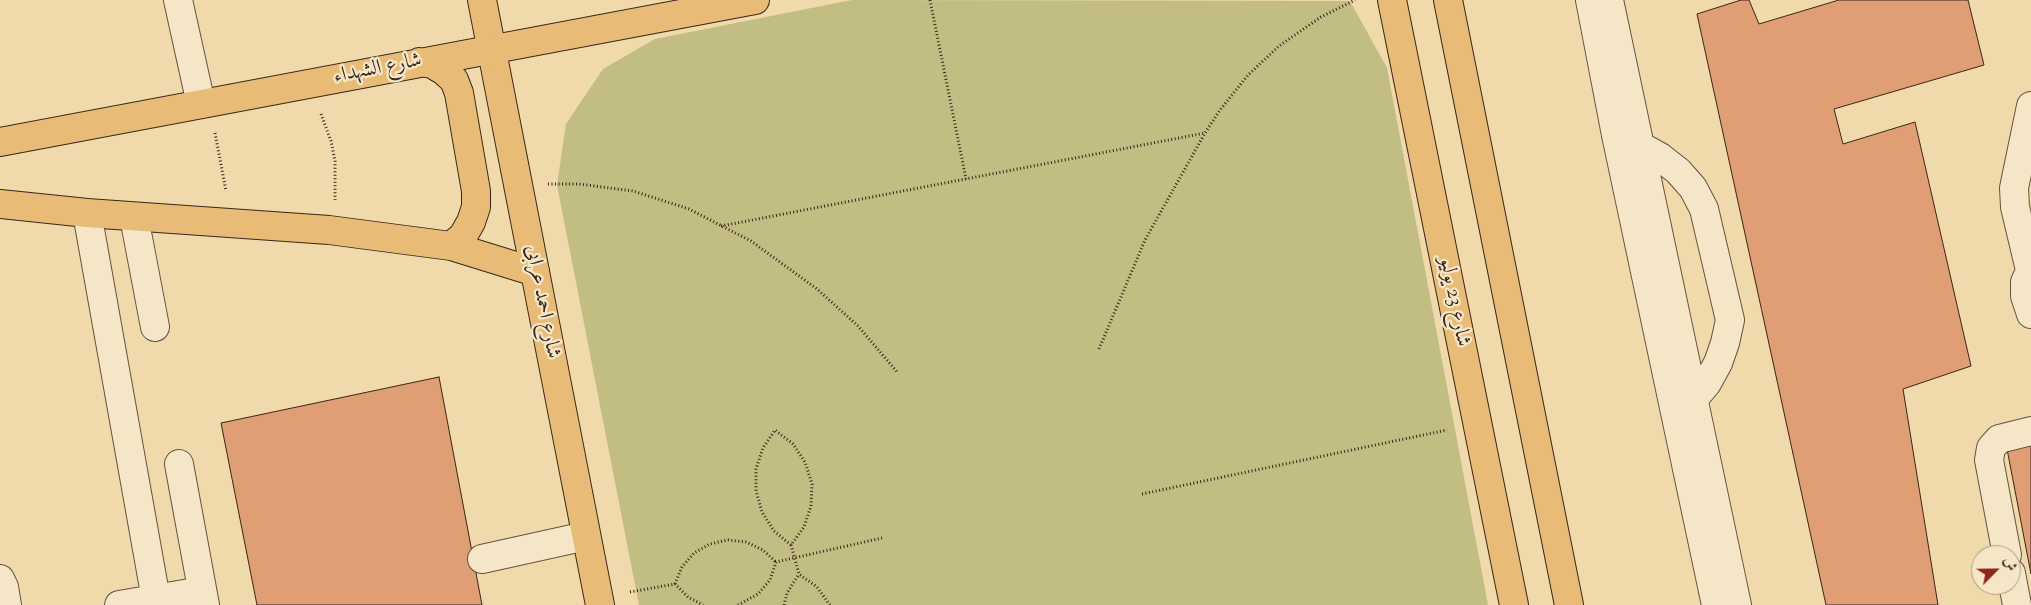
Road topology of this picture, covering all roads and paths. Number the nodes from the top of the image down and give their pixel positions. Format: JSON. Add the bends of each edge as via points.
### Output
{"nodes":[{"id":1,"x":178,"y":0,"type":"edge"},
{"id":2,"x":482,"y":0,"type":"edge"},
{"id":3,"x":755,"y":0,"type":"edge"},
{"id":4,"x":930,"y":0,"type":"edge"},
{"id":5,"x":1355,"y":0,"type":"edge"},
{"id":6,"x":1392,"y":0,"type":"edge"},
{"id":7,"x":1448,"y":0,"type":"edge"},
{"id":8,"x":1590,"y":0,"type":"edge"},
{"id":9,"x":1609,"y":0,"type":"edge"},
{"id":10,"x":492,"y":49,"type":"junction"},
{"id":11,"x":419,"y":62,"type":"junction"},
{"id":12,"x":308,"y":84,"type":"junction"},
{"id":13,"x":205,"y":103,"type":"junction"},
{"id":14,"x":2031,"y":106,"type":"edge"},
{"id":15,"x":1204,"y":133,"type":"junction"},
{"id":16,"x":0,"y":142,"type":"edge"},
{"id":17,"x":1640,"y":146,"type":"junction"},
{"id":18,"x":966,"y":179,"type":"junction"},
{"id":19,"x":518,"y":185,"type":"junction"},
{"id":20,"x":0,"y":204,"type":"edge"},
{"id":21,"x":87,"y":213,"type":"junction"},
{"id":22,"x":134,"y":217,"type":"junction"},
{"id":23,"x":232,"y":223,"type":"junction"},
{"id":24,"x":721,"y":226,"type":"junction"},
{"id":25,"x":328,"y":230,"type":"junction"},
{"id":26,"x":451,"y":246,"type":"junction"},
{"id":27,"x":2031,"y":269,"type":"edge"},
{"id":28,"x":535,"y":272,"type":"junction"},
{"id":29,"x":2031,"y":314,"type":"edge"},
{"id":30,"x":154,"y":327,"type":"dead end"},
{"id":31,"x":1099,"y":349,"type":"dead end"},
{"id":32,"x":898,"y":373,"type":"dead end"},
{"id":33,"x":1693,"y":400,"type":"junction"},
{"id":34,"x":1477,"y":424,"type":"junction"},
{"id":35,"x":2031,"y":431,"type":"edge"},
{"id":36,"x":179,"y":464,"type":"dead end"},
{"id":37,"x":1142,"y":494,"type":"dead end"},
{"id":38,"x":586,"y":536,"type":"junction"},
{"id":39,"x":882,"y":538,"type":"dead end"},
{"id":40,"x":791,"y":545,"type":"junction"},
{"id":41,"x":2005,"y":545,"type":"edge"},
{"id":42,"x":795,"y":558,"type":"junction"},
{"id":43,"x":482,"y":559,"type":"dead end"},
{"id":44,"x":776,"y":562,"type":"junction"},
{"id":45,"x":799,"y":574,"type":"junction"},
{"id":46,"x":0,"y":579,"type":"edge"},
{"id":47,"x":675,"y":584,"type":"junction"},
{"id":48,"x":204,"y":598,"type":"edge"},
{"id":49,"x":599,"y":601,"type":"edge"},
{"id":50,"x":156,"y":602,"type":"edge"},
{"id":51,"x":7,"y":605,"type":"edge"},
{"id":52,"x":119,"y":605,"type":"edge"},
{"id":53,"x":704,"y":605,"type":"edge"},
{"id":54,"x":738,"y":605,"type":"edge"},
{"id":55,"x":784,"y":605,"type":"edge"},
{"id":56,"x":830,"y":605,"type":"edge"},
{"id":57,"x":1514,"y":605,"type":"edge"},
{"id":58,"x":1569,"y":605,"type":"edge"},
{"id":59,"x":1716,"y":605,"type":"edge"},
{"id":60,"x":1738,"y":605,"type":"edge"}],
"edges":[{"from":1,"to":13,"type":"street"},
{"from":2,"to":10,"type":"main road","name":"شارع احمد عرابى"},
{"from":3,"to":10,"type":"main road","name":"شارع الشهداء"},
{"from":4,"to":18,"type":"path"},
{"from":5,"to":15,"type":"path","via":[[1321,17],[1279,46],[1248,75]]},
{"from":6,"to":34,"type":"main road","name":"شارع 23 يوليو"},
{"from":7,"to":58,"type":"main road"},
{"from":8,"to":59,"type":"street"},
{"from":9,"to":17,"type":"street"},
{"from":10,"to":11,"type":"main road","name":"شارع الشهداء"},
{"from":10,"to":19,"type":"main road","name":"شارع احمد عرابى"},
{"from":11,"to":12,"type":"main road","name":"شارع الشهداء"},
{"from":11,"to":26,"type":"main road","via":[[444,70],[454,80],[459,93],[476,207],[463,236]]},
{"from":12,"to":13,"type":"main road","name":"شارع الشهداء"},
{"from":12,"to":25,"type":"path","via":[[324,122],[335,161],[335,201]]},
{"from":13,"to":16,"type":"main road","name":"شارع الشهداء"},
{"from":13,"to":23,"type":"path"},
{"from":14,"to":27,"type":"street","via":[[2014,188],[2014,207]]},
{"from":15,"to":18,"type":"path"},
{"from":15,"to":31,"type":"path","via":[[1145,240]]},
{"from":17,"to":33,"type":"street"},
{"from":17,"to":33,"type":"street","via":[[1678,171],[1693,188],[1704,209],[1730,320],[1718,363]]},
{"from":18,"to":24,"type":"path"},
{"from":19,"to":24,"type":"path","via":[[579,184],[633,191],[689,209]]},
{"from":19,"to":28,"type":"main road","name":"شارع احمد عرابى"},
{"from":20,"to":21,"type":"main road"},
{"from":21,"to":22,"type":"main road"},
{"from":21,"to":50,"type":"street"},
{"from":22,"to":23,"type":"main road"},
{"from":22,"to":30,"type":"street"},
{"from":23,"to":25,"type":"main road"},
{"from":24,"to":32,"type":"path","via":[[751,241],[817,289],[858,326]]},
{"from":25,"to":26,"type":"main road"},
{"from":26,"to":28,"type":"main road"},
{"from":27,"to":29,"type":"street","via":[[2025,282],[2025,296]]},
{"from":28,"to":38,"type":"main road","name":"شارع احمد عرابى"},
{"from":33,"to":60,"type":"street"},
{"from":34,"to":37,"type":"path"},
{"from":34,"to":57,"type":"main road","name":"شارع 23 يوليو"},
{"from":35,"to":41,"type":"street","via":[[1999,439],[1991,448],[1988,460]]},
{"from":36,"to":48,"type":"street"},
{"from":38,"to":43,"type":"street"},
{"from":38,"to":49,"type":"main road","name":"شارع احمد عرابى"},
{"from":39,"to":42,"type":"path"},
{"from":40,"to":40,"type":"path","via":[[774,531],[762,512],[756,491],[756,469],[763,448],[775,430],[793,444],[805,462],[812,484],[811,506],[804,527]]},
{"from":40,"to":42,"type":"path"},
{"from":42,"to":44,"type":"path"},
{"from":42,"to":45,"type":"path"},
{"from":44,"to":47,"type":"path","via":[[763,550],[746,542],[728,540],[710,544],[694,553],[682,567]]},
{"from":44,"to":54,"type":"path","via":[[770,580],[758,594]]},
{"from":45,"to":55,"type":"path","via":[[787,593]]},
{"from":45,"to":56,"type":"path","via":[[817,587]]},
{"from":46,"to":51,"type":"street"},
{"from":47,"to":49,"type":"path"},
{"from":47,"to":53,"type":"path","via":[[688,597]]},
{"from":48,"to":50,"type":"street"},
{"from":50,"to":52,"type":"street"}]}
